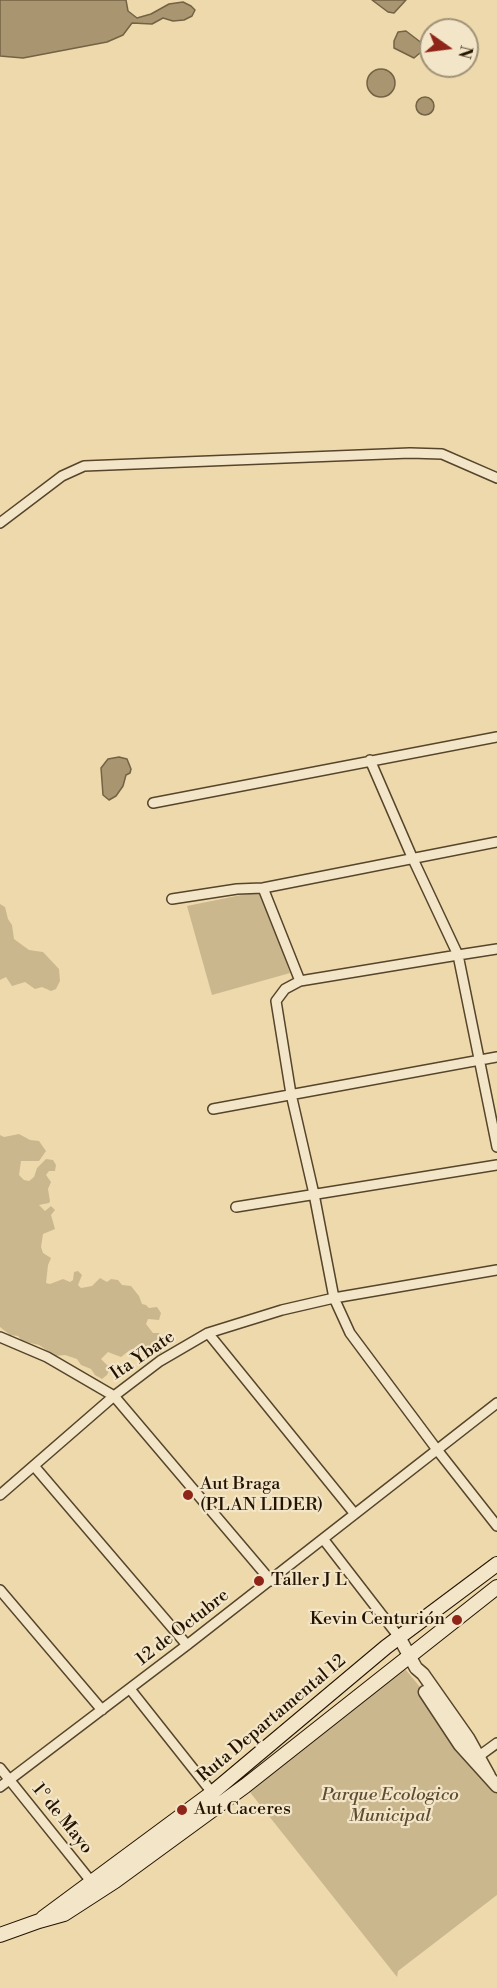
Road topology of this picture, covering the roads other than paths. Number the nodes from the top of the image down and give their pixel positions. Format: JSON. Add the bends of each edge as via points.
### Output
{"nodes":[{"id":1,"x":497,"y":478,"type":"edge"},
{"id":2,"x":0,"y":523,"type":"edge"},
{"id":3,"x":497,"y":737,"type":"edge"},
{"id":4,"x":370,"y":760,"type":"junction"},
{"id":5,"x":153,"y":803,"type":"dead end"},
{"id":6,"x":497,"y":842,"type":"edge"},
{"id":7,"x":412,"y":857,"type":"junction"},
{"id":8,"x":263,"y":888,"type":"junction"},
{"id":9,"x":172,"y":899,"type":"dead end"},
{"id":10,"x":497,"y":949,"type":"edge"},
{"id":11,"x":458,"y":955,"type":"junction"},
{"id":12,"x":300,"y":981,"type":"junction"},
{"id":13,"x":497,"y":1057,"type":"edge"},
{"id":14,"x":480,"y":1060,"type":"junction"},
{"id":15,"x":291,"y":1094,"type":"junction"},
{"id":16,"x":213,"y":1109,"type":"dead end"},
{"id":17,"x":497,"y":1147,"type":"edge"},
{"id":18,"x":497,"y":1165,"type":"edge"},
{"id":19,"x":314,"y":1194,"type":"junction"},
{"id":20,"x":236,"y":1207,"type":"dead end"},
{"id":21,"x":497,"y":1270,"type":"edge"},
{"id":22,"x":334,"y":1298,"type":"junction"},
{"id":23,"x":208,"y":1333,"type":"junction"},
{"id":24,"x":0,"y":1337,"type":"edge"},
{"id":25,"x":114,"y":1396,"type":"junction"},
{"id":26,"x":497,"y":1403,"type":"edge"},
{"id":27,"x":438,"y":1451,"type":"junction"},
{"id":28,"x":34,"y":1466,"type":"junction"},
{"id":29,"x":0,"y":1495,"type":"edge"},
{"id":30,"x":354,"y":1513,"type":"junction"},
{"id":31,"x":497,"y":1526,"type":"edge"},
{"id":32,"x":324,"y":1540,"type":"junction"},
{"id":33,"x":497,"y":1564,"type":"edge"},
{"id":34,"x":270,"y":1581,"type":"junction"},
{"id":35,"x":497,"y":1587,"type":"edge"},
{"id":36,"x":0,"y":1590,"type":"edge"},
{"id":37,"x":399,"y":1637,"type":"junction"},
{"id":38,"x":187,"y":1645,"type":"junction"},
{"id":39,"x":413,"y":1662,"type":"junction"},
{"id":40,"x":130,"y":1689,"type":"junction"},
{"id":41,"x":102,"y":1710,"type":"junction"},
{"id":42,"x":497,"y":1743,"type":"edge"},
{"id":43,"x":476,"y":1758,"type":"junction"},
{"id":44,"x":0,"y":1768,"type":"edge"},
{"id":45,"x":9,"y":1780,"type":"junction"},
{"id":46,"x":493,"y":1781,"type":"edge"},
{"id":47,"x":0,"y":1787,"type":"edge"},
{"id":48,"x":217,"y":1799,"type":"junction"},
{"id":49,"x":95,"y":1886,"type":"junction"},
{"id":50,"x":3,"y":1930,"type":"edge"}],
"edges":[{"from":1,"to":2,"type":"street","via":[[442,454],[410,453],[84,466],[62,476]]},
{"from":3,"to":4,"type":"street"},
{"from":4,"to":5,"type":"street"},
{"from":4,"to":7,"type":"street"},
{"from":6,"to":7,"type":"street"},
{"from":7,"to":8,"type":"street"},
{"from":7,"to":11,"type":"street"},
{"from":8,"to":9,"type":"street"},
{"from":8,"to":12,"type":"street"},
{"from":10,"to":11,"type":"street"},
{"from":11,"to":12,"type":"street"},
{"from":11,"to":14,"type":"street"},
{"from":12,"to":15,"type":"street","via":[[285,989],[276,1000]]},
{"from":13,"to":14,"type":"street"},
{"from":14,"to":15,"type":"street"},
{"from":14,"to":17,"type":"street"},
{"from":15,"to":16,"type":"street"},
{"from":15,"to":19,"type":"street"},
{"from":18,"to":19,"type":"street"},
{"from":19,"to":20,"type":"street"},
{"from":19,"to":22,"type":"street"},
{"from":21,"to":22,"type":"street","name":"Ita Ybate"},
{"from":22,"to":23,"type":"street","name":"Ita Ybate"},
{"from":22,"to":27,"type":"street","via":[[350,1333]]},
{"from":23,"to":25,"type":"street","name":"Ita Ybate","via":[[160,1361]]},
{"from":23,"to":30,"type":"street"},
{"from":24,"to":25,"type":"street","via":[[47,1357]]},
{"from":25,"to":28,"type":"street","name":"Ita Ybate"},
{"from":25,"to":34,"type":"street"},
{"from":26,"to":27,"type":"street","name":"12 de Octubre"},
{"from":27,"to":30,"type":"street","name":"12 de Octubre"},
{"from":27,"to":31,"type":"street"},
{"from":28,"to":29,"type":"street","name":"Ita Ybate"},
{"from":28,"to":38,"type":"street"},
{"from":30,"to":32,"type":"street","name":"12 de Octubre"},
{"from":32,"to":34,"type":"street","name":"12 de Octubre"},
{"from":32,"to":37,"type":"street"},
{"from":33,"to":37,"type":"main road","name":"Ruta Departamental 12"},
{"from":34,"to":38,"type":"street","name":"12 de Octubre"},
{"from":35,"to":39,"type":"main road","name":"Ruta Departamental 12"},
{"from":36,"to":41,"type":"street"},
{"from":37,"to":39,"type":"street"},
{"from":37,"to":48,"type":"main road","name":"Ruta Departamental 12"},
{"from":38,"to":40,"type":"street","name":"12 de Octubre"},
{"from":39,"to":43,"type":"street","via":[[416,1678],[460,1745]]},
{"from":39,"to":48,"type":"main road","name":"Ruta Departamental 12"},
{"from":40,"to":41,"type":"street","name":"12 de Octubre"},
{"from":40,"to":48,"type":"street"},
{"from":41,"to":45,"type":"street","name":"12 de Octubre"},
{"from":42,"to":43,"type":"street"},
{"from":43,"to":46,"type":"street"},
{"from":44,"to":45,"type":"street","name":"1° de Mayo"},
{"from":45,"to":47,"type":"street","name":"12 de Octubre"},
{"from":45,"to":49,"type":"street","name":"1° de Mayo"},
{"from":48,"to":49,"type":"main road","name":"Ruta Departamental 12"},
{"from":49,"to":50,"type":"main road","name":"Ruta Departamental 12","via":[[64,1914]]}]}
